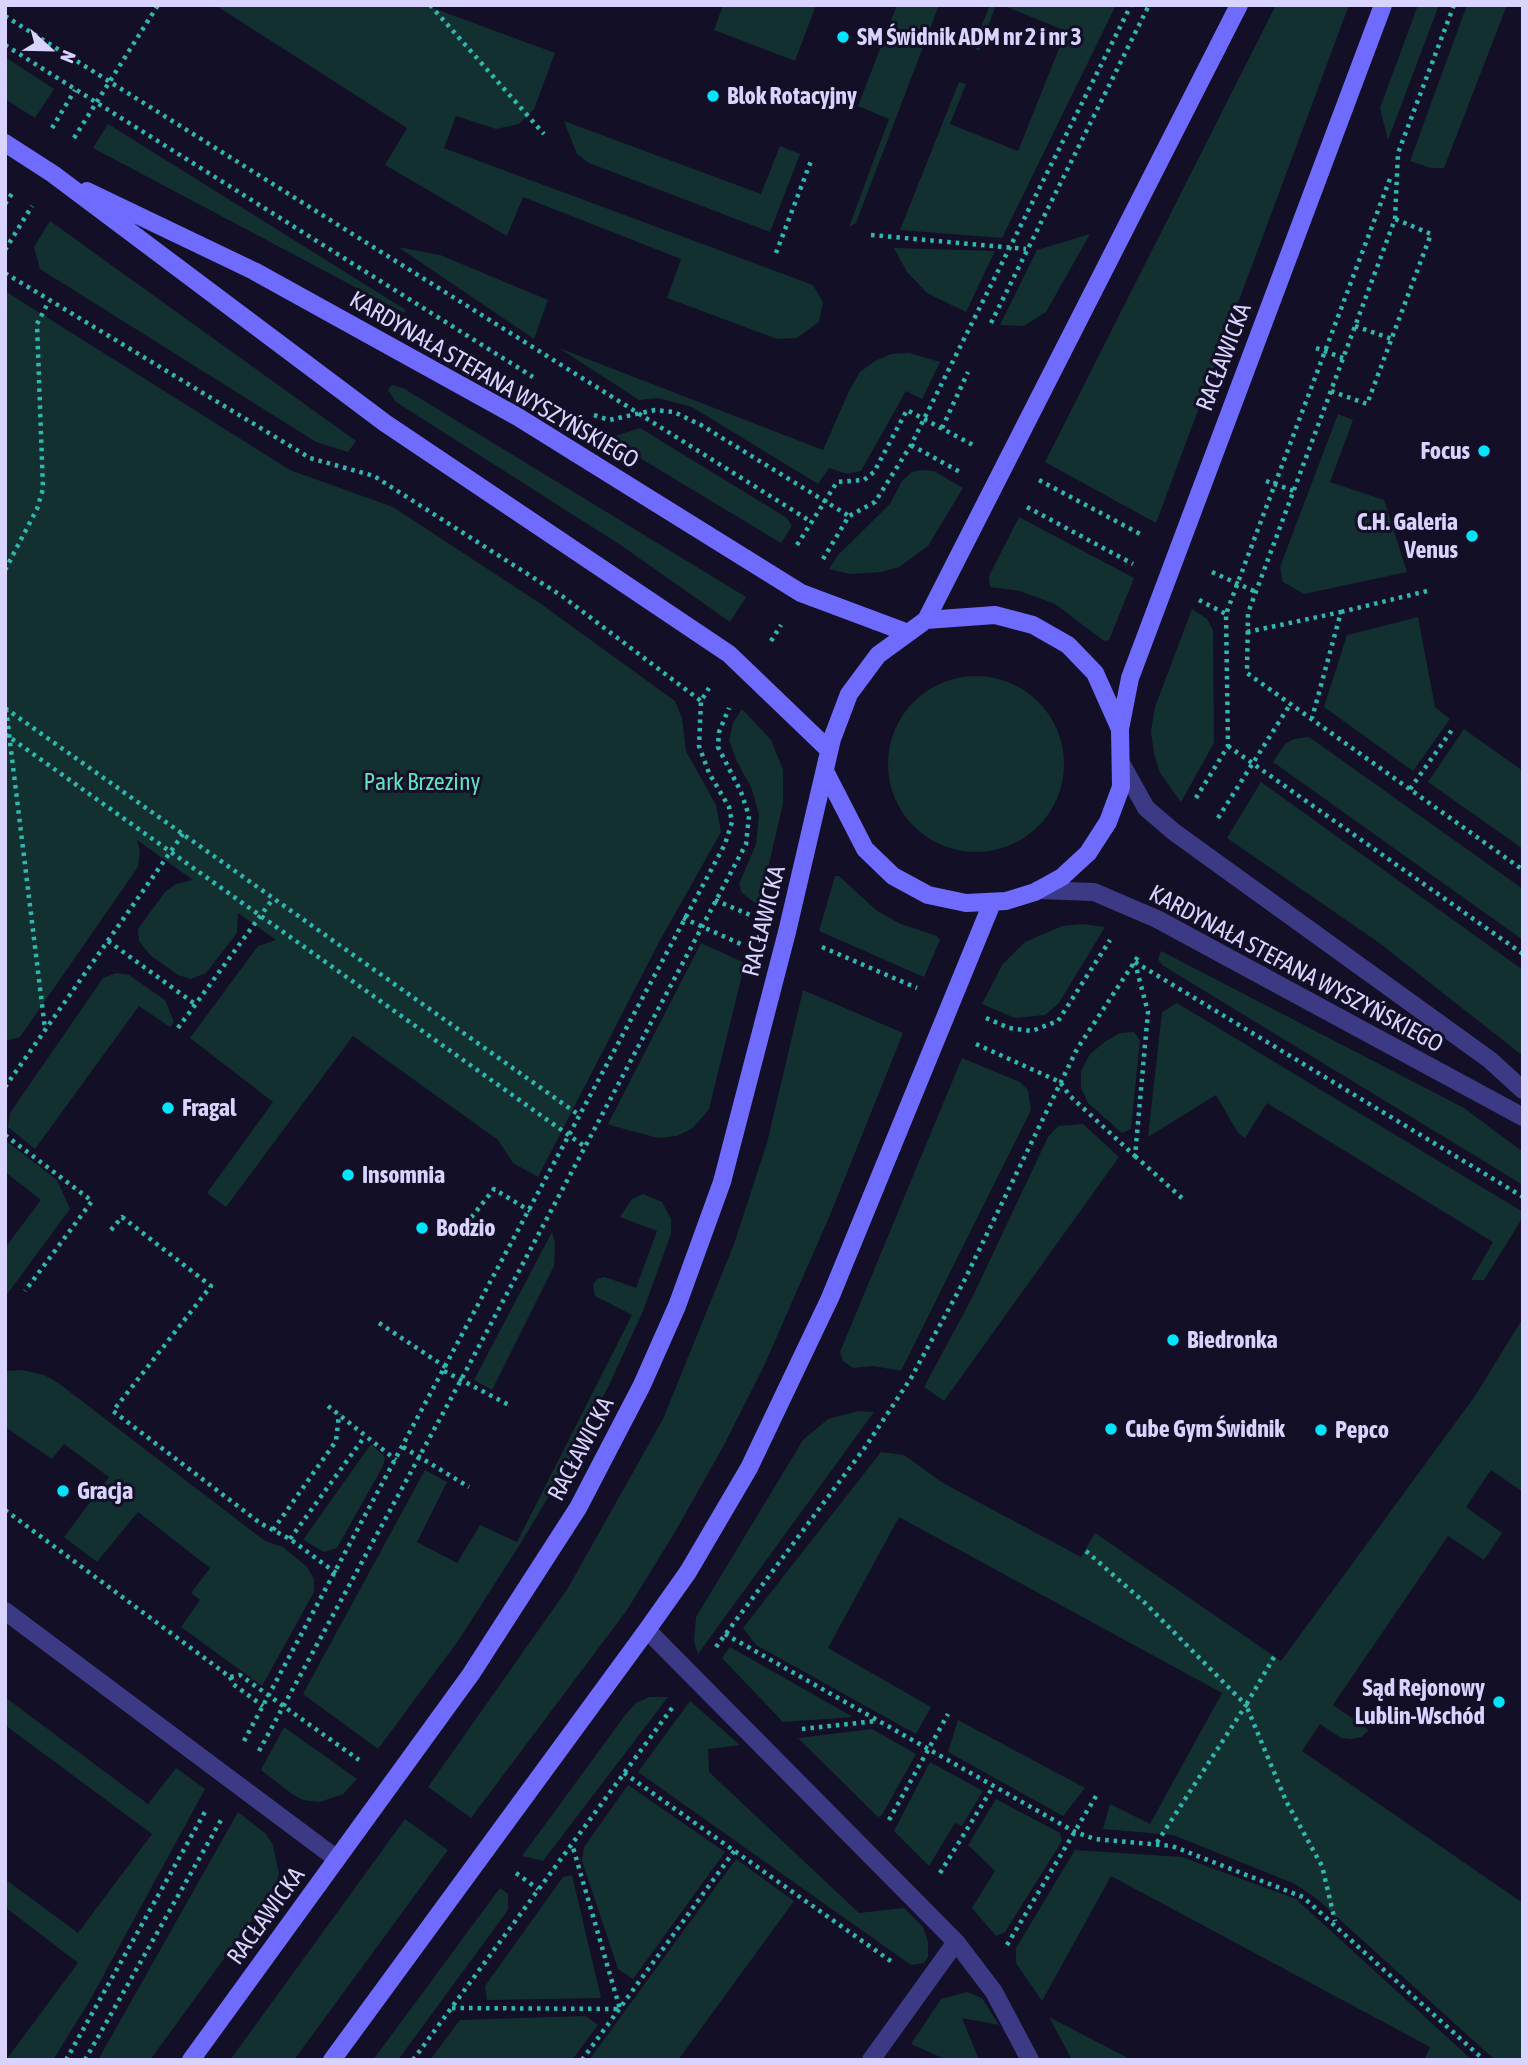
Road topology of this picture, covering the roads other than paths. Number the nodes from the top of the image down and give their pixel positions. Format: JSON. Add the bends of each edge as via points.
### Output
{"nodes":[{"id":1,"x":1239,"y":5,"type":"edge"},
{"id":2,"x":1383,"y":5,"type":"edge"},
{"id":3,"x":5,"y":143,"type":"edge"},
{"id":4,"x":53,"y":174,"type":"junction"},
{"id":5,"x":926,"y":620,"type":"junction"},
{"id":6,"x":908,"y":633,"type":"junction"},
{"id":7,"x":1120,"y":729,"type":"junction"},
{"id":8,"x":829,"y":750,"type":"junction"},
{"id":9,"x":1121,"y":763,"type":"junction"},
{"id":10,"x":825,"y":771,"type":"junction"},
{"id":11,"x":1038,"y":890,"type":"junction"},
{"id":12,"x":992,"y":903,"type":"junction"},
{"id":13,"x":1523,"y":1090,"type":"edge"},
{"id":14,"x":1523,"y":1117,"type":"edge"},
{"id":15,"x":5,"y":1611,"type":"edge"},
{"id":16,"x":647,"y":1630,"type":"junction"},
{"id":17,"x":337,"y":1859,"type":"junction"},
{"id":18,"x":956,"y":1942,"type":"junction"},
{"id":19,"x":191,"y":2060,"type":"edge"},
{"id":20,"x":332,"y":2060,"type":"edge"},
{"id":21,"x":871,"y":2060,"type":"edge"},
{"id":22,"x":1030,"y":2060,"type":"edge"}],
"edges":[{"from":1,"to":5,"type":"street"},
{"from":2,"to":7,"type":"street","name":"RACŁAWICKA","via":[[1134,666]]},
{"from":3,"to":4,"type":"street","name":"KARDYNAŁA STEFANA WYSZYŃSKIEGO"},
{"from":4,"to":6,"type":"street","name":"KARDYNAŁA STEFANA WYSZYŃSKIEGO","via":[[254,271],[518,416],[801,593]]},
{"from":4,"to":8,"type":"street","name":"KARDYNAŁA STEFANA WYSZYŃSKIEGO","via":[[385,423],[751,672]]},
{"from":5,"to":6,"type":"street","name":"RACŁAWICKA"},
{"from":5,"to":7,"type":"street","via":[[995,615],[1033,625],[1068,645],[1095,673]]},
{"from":6,"to":8,"type":"street","name":"RACŁAWICKA","via":[[878,655],[849,694]]},
{"from":7,"to":9,"type":"street"},
{"from":8,"to":10,"type":"street","name":"RACŁAWICKA"},
{"from":9,"to":11,"type":"street","via":[[1121,788],[1108,822],[1088,853],[1062,877]]},
{"from":9,"to":13,"type":"street","name":"KARDYNAŁA STEFANA WYSZYŃSKIEGO","via":[[1146,808],[1174,832],[1490,1060]]},
{"from":10,"to":12,"type":"street","via":[[865,849],[893,876],[928,895]]},
{"from":10,"to":17,"type":"street","name":"RACŁAWICKA","via":[[722,1182],[642,1385],[540,1570]]},
{"from":11,"to":12,"type":"street"},
{"from":11,"to":14,"type":"street","name":"KARDYNAŁA STEFANA WYSZYŃSKIEGO","via":[[1094,892],[1157,919]]},
{"from":12,"to":16,"type":"street","via":[[830,1298],[779,1408],[721,1517]]},
{"from":15,"to":17,"type":"street"},
{"from":16,"to":18,"type":"street"},
{"from":16,"to":20,"type":"street"},
{"from":17,"to":19,"type":"street","name":"RACŁAWICKA"},
{"from":18,"to":21,"type":"street"},
{"from":18,"to":22,"type":"street","via":[[994,1992]]}]}
